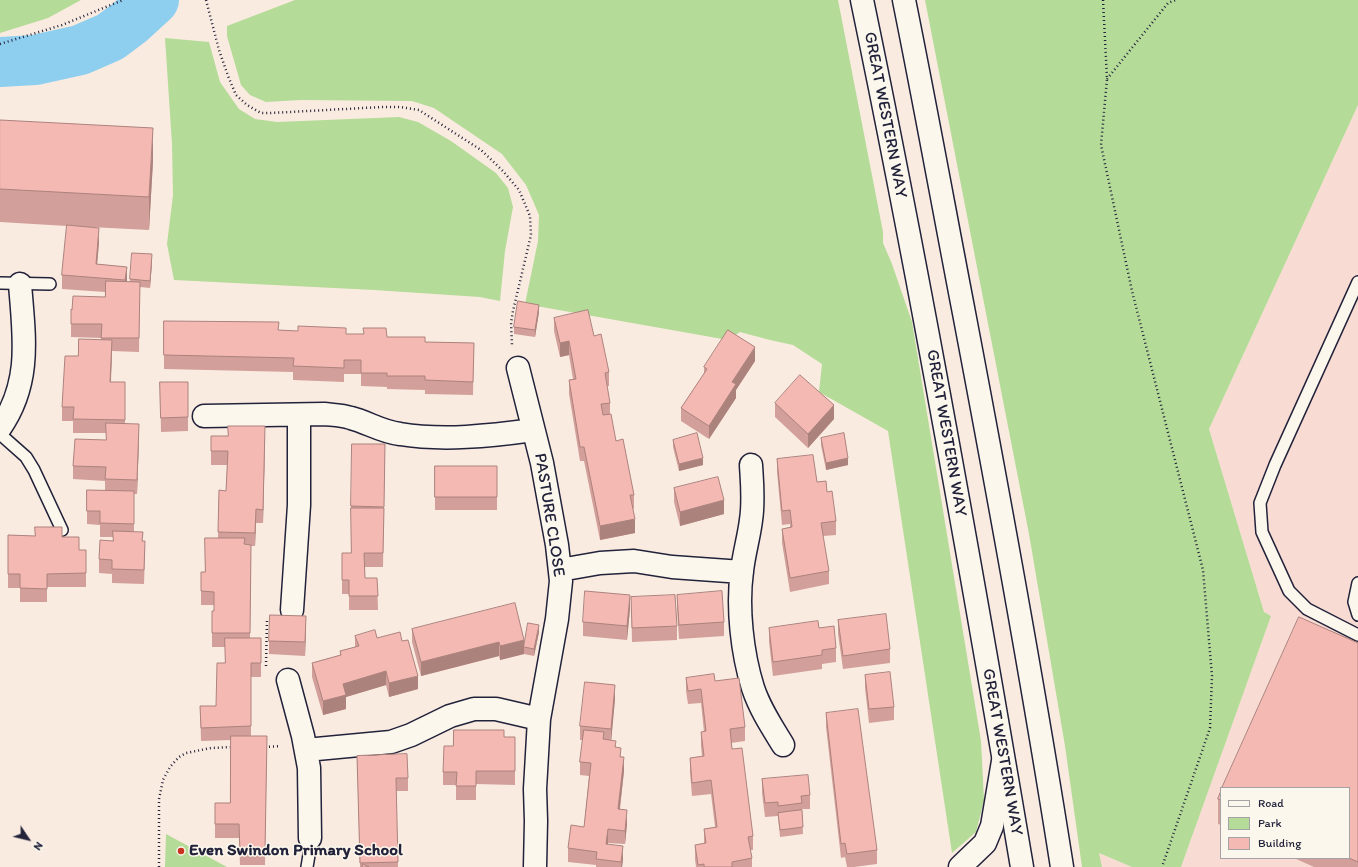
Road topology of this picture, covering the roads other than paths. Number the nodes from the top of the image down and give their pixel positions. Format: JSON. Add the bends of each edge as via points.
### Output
{"nodes":[{"id":1,"x":862,"y":0,"type":"edge"},
{"id":2,"x":904,"y":0,"type":"edge"},
{"id":3,"x":1358,"y":282,"type":"edge"},
{"id":4,"x":10,"y":283,"type":"edge"},
{"id":5,"x":50,"y":284,"type":"dead end"},
{"id":6,"x":518,"y":368,"type":"road end"},
{"id":7,"x":299,"y":415,"type":"junction"},
{"id":8,"x":204,"y":416,"type":"dead end"},
{"id":9,"x":0,"y":428,"type":"edge"},
{"id":10,"x":533,"y":430,"type":"junction"},
{"id":11,"x":0,"y":434,"type":"edge"},
{"id":12,"x":751,"y":465,"type":"dead end"},
{"id":13,"x":62,"y":530,"type":"edge"},
{"id":14,"x":560,"y":570,"type":"junction"},
{"id":15,"x":742,"y":572,"type":"junction"},
{"id":16,"x":1358,"y":583,"type":"edge"},
{"id":17,"x":292,"y":610,"type":"road end"},
{"id":18,"x":1358,"y":615,"type":"edge"},
{"id":19,"x":1358,"y":634,"type":"edge"},
{"id":20,"x":288,"y":680,"type":"road end"},
{"id":21,"x":539,"y":719,"type":"junction"},
{"id":22,"x":783,"y":745,"type":"dead end"},
{"id":23,"x":306,"y":750,"type":"junction"},
{"id":24,"x":1003,"y":760,"type":"junction"},
{"id":25,"x":310,"y":838,"type":"joint"},
{"id":26,"x":307,"y":867,"type":"edge"},
{"id":27,"x":534,"y":867,"type":"edge"},
{"id":28,"x":960,"y":867,"type":"edge"},
{"id":29,"x":1022,"y":867,"type":"edge"},
{"id":30,"x":1062,"y":867,"type":"edge"}],
"edges":[{"from":1,"to":24,"type":"street","name":"GREAT WESTERN WAY","via":[[923,306]]},
{"from":2,"to":30,"type":"street","via":[[985,424]]},
{"from":3,"to":19,"type":"lane","via":[[1260,504],[1262,532],[1289,591],[1307,609]]},
{"from":4,"to":5,"type":"lane"},
{"from":4,"to":9,"type":"street","via":[[24,333],[24,366],[18,394]]},
{"from":6,"to":10,"type":"street","name":"PASTURE CLOSE"},
{"from":7,"to":8,"type":"street","name":"PASTURE CLOSE"},
{"from":7,"to":10,"type":"street","name":"PASTURE CLOSE","via":[[339,415],[388,432],[416,436],[456,437]]},
{"from":7,"to":17,"type":"street","via":[[299,505]]},
{"from":10,"to":14,"type":"street","name":"PASTURE CLOSE","via":[[548,488]]},
{"from":11,"to":13,"type":"lane","via":[[26,457]]},
{"from":12,"to":15,"type":"street","via":[[751,520]]},
{"from":14,"to":15,"type":"street","via":[[600,563],[634,561],[672,567]]},
{"from":14,"to":21,"type":"street","name":"PASTURE CLOSE","via":[[557,619]]},
{"from":15,"to":22,"type":"street","via":[[740,611],[753,689],[766,718]]},
{"from":16,"to":18,"type":"lane","via":[[1354,602]]},
{"from":20,"to":23,"type":"street"},
{"from":21,"to":23,"type":"street","via":[[485,708],[474,709],[450,716],[391,742]]},
{"from":21,"to":27,"type":"street","name":"PASTURE CLOSE"},
{"from":23,"to":25,"type":"street","via":[[309,768]]},
{"from":24,"to":28,"type":"street","via":[[992,826],[984,843]]},
{"from":24,"to":29,"type":"street","name":"GREAT WESTERN WAY"},
{"from":25,"to":26,"type":"lane"}]}
